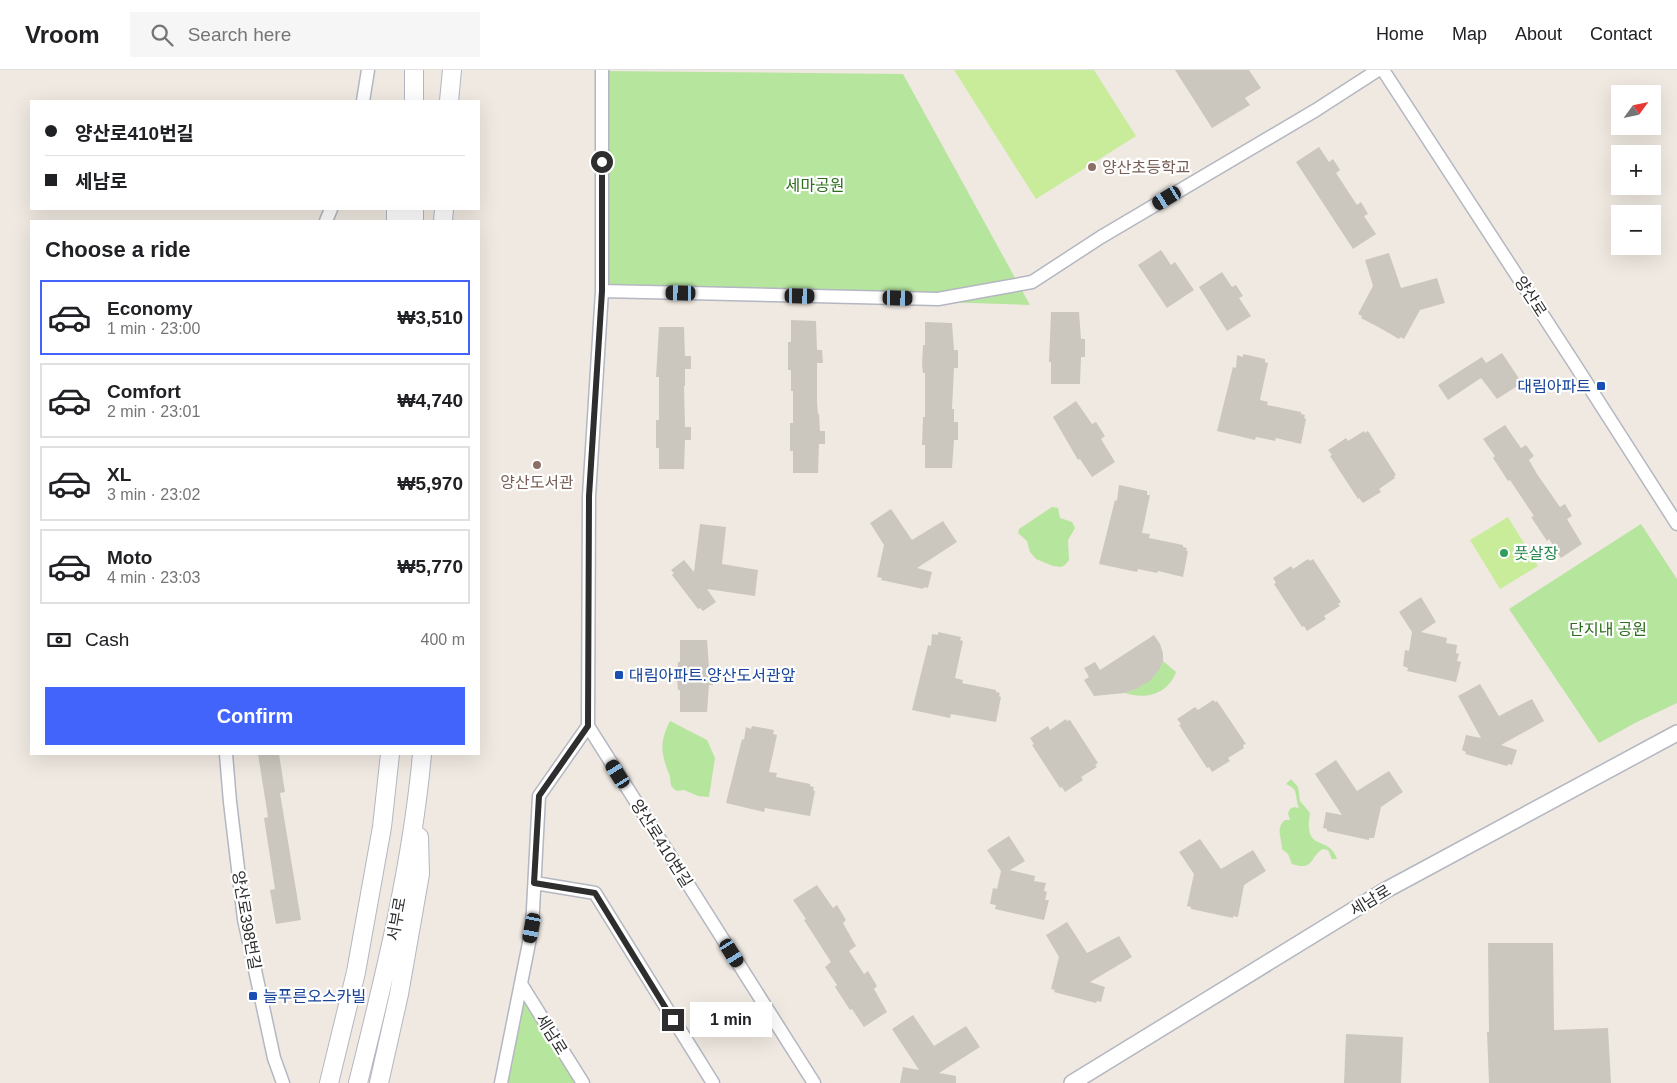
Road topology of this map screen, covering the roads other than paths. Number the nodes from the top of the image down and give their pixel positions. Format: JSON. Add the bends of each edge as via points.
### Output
{"nodes":[{"id":1,"x":368,"y":70,"type":"edge"},
{"id":2,"x":414,"y":70,"type":"edge"},
{"id":3,"x":445,"y":70,"type":"edge"},
{"id":4,"x":452,"y":70,"type":"edge"},
{"id":5,"x":602,"y":70,"type":"edge"},
{"id":6,"x":1378,"y":70,"type":"edge"},
{"id":7,"x":1383,"y":70,"type":"edge"},
{"id":8,"x":363,"y":100,"type":"edge"},
{"id":9,"x":414,"y":100,"type":"edge"},
{"id":10,"x":445,"y":100,"type":"edge"},
{"id":11,"x":449,"y":100,"type":"edge"},
{"id":12,"x":602,"y":291,"type":"junction"},
{"id":13,"x":1677,"y":524,"type":"edge"},
{"id":14,"x":588,"y":726,"type":"junction"},
{"id":15,"x":1677,"y":733,"type":"edge"},
{"id":16,"x":226,"y":755,"type":"edge"},
{"id":17,"x":390,"y":755,"type":"edge"},
{"id":18,"x":422,"y":755,"type":"edge"},
{"id":19,"x":418,"y":800,"type":"junction"},
{"id":20,"x":534,"y":883,"type":"junction"},
{"id":21,"x":521,"y":984,"type":"junction"},
{"id":22,"x":283,"y":1083,"type":"edge"},
{"id":23,"x":329,"y":1083,"type":"edge"},
{"id":24,"x":358,"y":1083,"type":"edge"},
{"id":25,"x":379,"y":1083,"type":"edge"},
{"id":26,"x":501,"y":1083,"type":"edge"},
{"id":27,"x":583,"y":1083,"type":"edge"},
{"id":28,"x":713,"y":1083,"type":"edge"},
{"id":29,"x":814,"y":1083,"type":"edge"},
{"id":30,"x":1072,"y":1083,"type":"edge"}],
"edges":[{"from":1,"to":8,"type":"street"},
{"from":2,"to":9,"type":"main road"},
{"from":3,"to":10,"type":"main road"},
{"from":4,"to":11,"type":"main road"},
{"from":5,"to":12,"type":"street"},
{"from":6,"to":12,"type":"street","via":[[1032,282],[938,300]]},
{"from":7,"to":13,"type":"street","name":"양산로"},
{"from":12,"to":14,"type":"street","via":[[589,496]]},
{"from":14,"to":20,"type":"street","via":[[539,796]]},
{"from":14,"to":29,"type":"street","name":"양산로410번길"},
{"from":15,"to":30,"type":"street","name":"세남로","via":[[1386,890]]},
{"from":16,"to":22,"type":"street","name":"양산로398번길","via":[[244,919],[274,1058]]},
{"from":17,"to":23,"type":"main road","name":"서부로","via":[[382,827],[356,972]]},
{"from":18,"to":19,"type":"main road","name":"서부로"},
{"from":19,"to":24,"type":"main road","name":"서부로","via":[[387,969]]},
{"from":19,"to":25,"type":"main road","via":[[420,874]]},
{"from":20,"to":21,"type":"street","via":[[532,928]]},
{"from":20,"to":28,"type":"street","via":[[595,893]]},
{"from":21,"to":26,"type":"street"},
{"from":21,"to":27,"type":"street","name":"세남로"}]}
